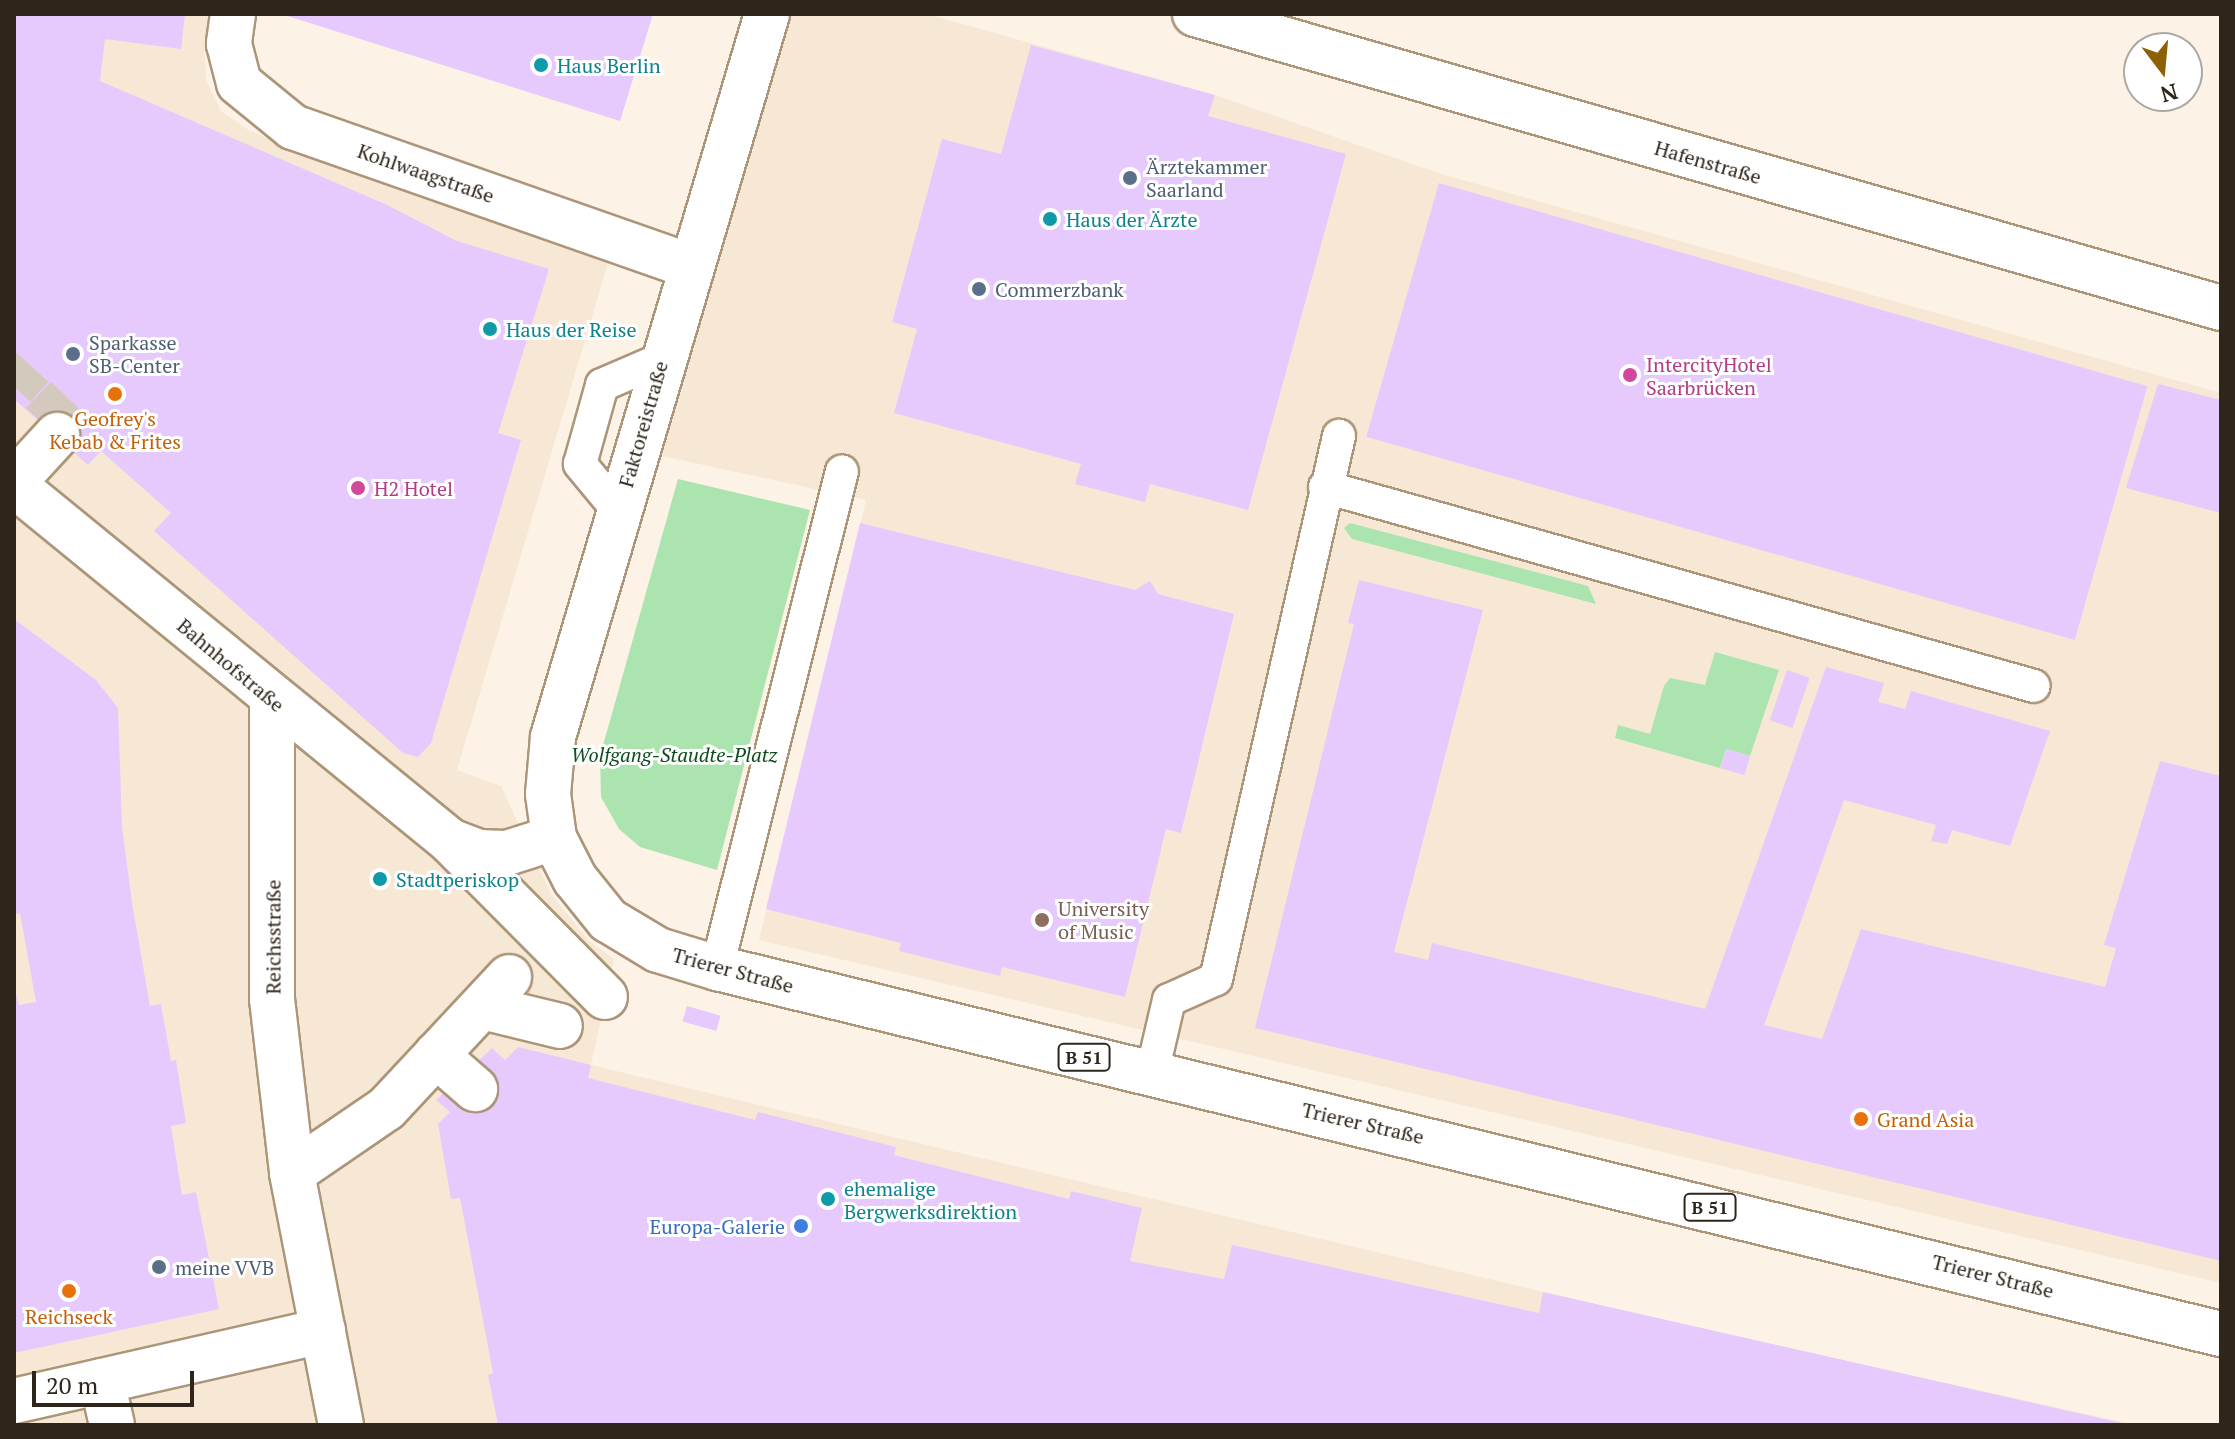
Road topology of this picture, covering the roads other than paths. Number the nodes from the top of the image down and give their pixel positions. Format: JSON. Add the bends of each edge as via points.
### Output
{"nodes":[{"id":1,"x":233,"y":14,"type":"edge"},
{"id":2,"x":767,"y":14,"type":"edge"},
{"id":3,"x":1195,"y":14,"type":"edge"},
{"id":4,"x":690,"y":266,"type":"junction"},
{"id":5,"x":2221,"y":308,"type":"edge"},
{"id":6,"x":1339,"y":436,"type":"dead end"},
{"id":7,"x":38,"y":437,"type":"tunnel mouth"},
{"id":8,"x":842,"y":471,"type":"dead end"},
{"id":9,"x":14,"y":484,"type":"edge"},
{"id":10,"x":1325,"y":487,"type":"junction"},
{"id":11,"x":2034,"y":686,"type":"dead end"},
{"id":12,"x":272,"y":699,"type":"junction"},
{"id":13,"x":554,"y":838,"type":"junction"},
{"id":14,"x":450,"y":841,"type":"junction"},
{"id":15,"x":557,"y":890,"type":"dead end"},
{"id":16,"x":516,"y":968,"type":"junction"},
{"id":17,"x":717,"y":968,"type":"junction"},
{"id":18,"x":605,"y":997,"type":"dead end"},
{"id":19,"x":560,"y":1026,"type":"dead end"},
{"id":20,"x":436,"y":1055,"type":"junction"},
{"id":21,"x":1152,"y":1073,"type":"junction"},
{"id":22,"x":475,"y":1089,"type":"dead end"},
{"id":23,"x":292,"y":1173,"type":"junction"},
{"id":24,"x":323,"y":1331,"type":"junction"},
{"id":25,"x":2221,"y":1334,"type":"edge"},
{"id":26,"x":102,"y":1381,"type":"junction"},
{"id":27,"x":14,"y":1401,"type":"edge"},
{"id":28,"x":112,"y":1425,"type":"edge"},
{"id":29,"x":341,"y":1425,"type":"edge"}],
"edges":[{"from":1,"to":4,"type":"street","name":"Kohlwaagstraße","via":[[229,44],[239,83],[293,127]]},
{"from":2,"to":4,"type":"street","name":"Faktoreistraße"},
{"from":3,"to":5,"type":"street","name":"Hafenstraße"},
{"from":4,"to":13,"type":"street","name":"Faktoreistraße","via":[[553,737],[548,794]]},
{"from":6,"to":10,"type":"lane"},
{"from":7,"to":9,"type":"street","name":"Bahnhofstraße"},
{"from":8,"to":17,"type":"lane"},
{"from":9,"to":12,"type":"street","name":"Bahnhofstraße"},
{"from":10,"to":11,"type":"lane"},
{"from":10,"to":21,"type":"lane","via":[[1294,646],[1216,979],[1169,1000]]},
{"from":12,"to":14,"type":"street","name":"Bahnhofstraße"},
{"from":12,"to":23,"type":"street","name":"Reichsstraße","via":[[272,999]]},
{"from":13,"to":14,"type":"street","name":"Bahnhofstraße","via":[[507,853],[479,852]]},
{"from":13,"to":17,"type":"street","name":"Trierer Straße","number":"B 51","via":[[575,879],[608,920],[658,950]]},
{"from":14,"to":16,"type":"street","name":"Bahnhofstraße"},
{"from":15,"to":16,"type":"street"},
{"from":16,"to":18,"type":"street","name":"Bahnhofstraße"},
{"from":16,"to":19,"type":"street"},
{"from":16,"to":20,"type":"street"},
{"from":17,"to":21,"type":"street","name":"Trierer Straße","number":"B 51"},
{"from":20,"to":22,"type":"street"},
{"from":20,"to":23,"type":"street","via":[[387,1108]]},
{"from":21,"to":25,"type":"street","name":"Trierer Straße","number":"B 51"},
{"from":23,"to":24,"type":"street","name":"Reichsstraße"},
{"from":24,"to":26,"type":"street"},
{"from":24,"to":29,"type":"street","name":"Reichsstraße"},
{"from":26,"to":27,"type":"street"},
{"from":26,"to":28,"type":"street"}]}
